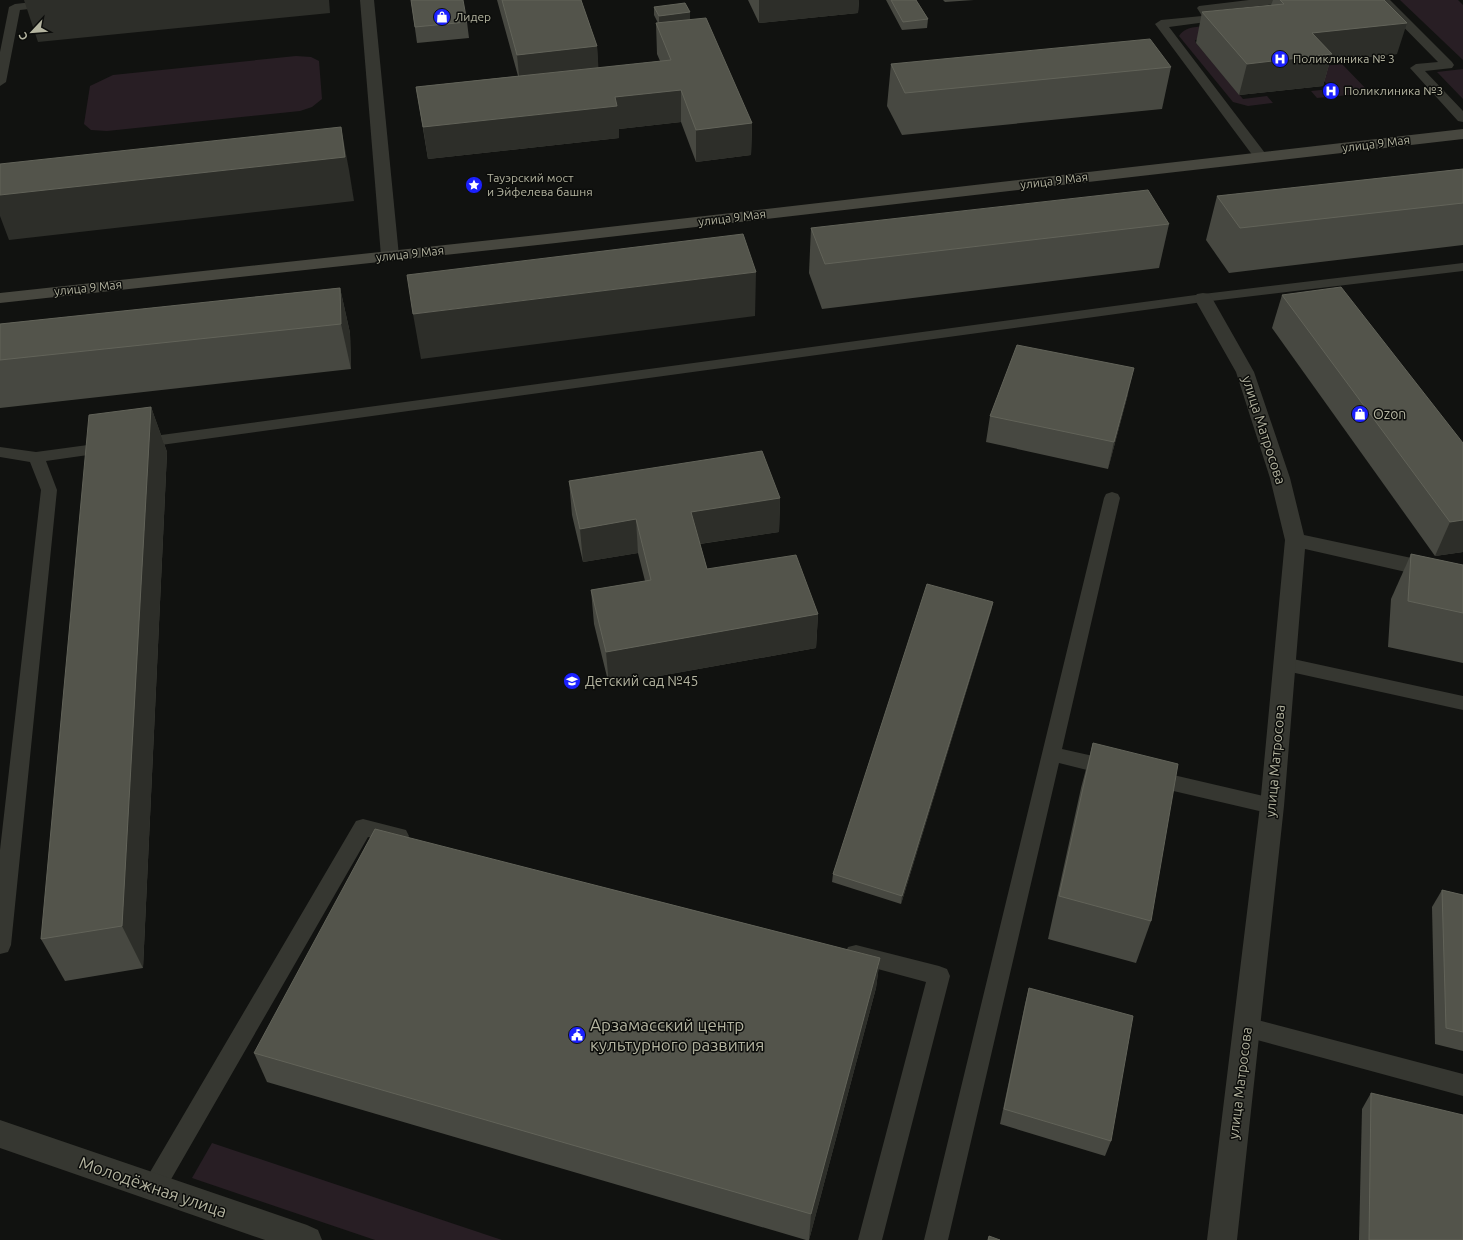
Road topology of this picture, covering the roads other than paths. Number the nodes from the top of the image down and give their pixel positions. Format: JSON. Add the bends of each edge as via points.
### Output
{"nodes":[{"id":1,"x":84,"y":0,"type":"edge"},
{"id":2,"x":367,"y":0,"type":"edge"},
{"id":3,"x":1285,"y":0,"type":"edge"},
{"id":4,"x":1384,"y":0,"type":"edge"},
{"id":5,"x":0,"y":82,"type":"edge"},
{"id":6,"x":1463,"y":118,"type":"edge"},
{"id":7,"x":1463,"y":134,"type":"edge"},
{"id":8,"x":1262,"y":157,"type":"junction"},
{"id":9,"x":390,"y":256,"type":"junction"},
{"id":10,"x":1463,"y":268,"type":"edge"},
{"id":11,"x":0,"y":298,"type":"edge"},
{"id":12,"x":1204,"y":298,"type":"junction"},
{"id":13,"x":0,"y":452,"type":"edge"},
{"id":14,"x":36,"y":457,"type":"junction"},
{"id":15,"x":1112,"y":498,"type":"dead end"},
{"id":16,"x":1295,"y":540,"type":"junction"},
{"id":17,"x":1463,"y":577,"type":"edge"},
{"id":18,"x":1284,"y":664,"type":"junction"},
{"id":19,"x":1463,"y":703,"type":"edge"},
{"id":20,"x":1052,"y":754,"type":"junction"},
{"id":21,"x":1272,"y":806,"type":"junction"},
{"id":22,"x":417,"y":841,"type":"edge"},
{"id":23,"x":0,"y":945,"type":"edge"},
{"id":24,"x":839,"y":950,"type":"edge"},
{"id":25,"x":1246,"y":1027,"type":"junction"},
{"id":26,"x":1463,"y":1085,"type":"edge"},
{"id":27,"x":2,"y":1139,"type":"edge"},
{"id":28,"x":154,"y":1187,"type":"junction"},
{"id":29,"x":307,"y":1240,"type":"edge"},
{"id":30,"x":870,"y":1240,"type":"edge"},
{"id":31,"x":936,"y":1240,"type":"edge"},
{"id":32,"x":1222,"y":1240,"type":"edge"}],
"edges":[{"from":1,"to":5,"type":"lane","via":[[15,7]]},
{"from":2,"to":9,"type":"street"},
{"from":3,"to":8,"type":"lane","via":[[1202,8],[1210,19],[1161,24]]},
{"from":4,"to":6,"type":"lane","via":[[1448,65],[1416,68]]},
{"from":7,"to":8,"type":"main road","name":"улица 9 Мая"},
{"from":8,"to":9,"type":"main road","name":"улица 9 Мая"},
{"from":9,"to":11,"type":"main road","name":"улица 9 Мая"},
{"from":10,"to":12,"type":"lane"},
{"from":12,"to":14,"type":"lane"},
{"from":12,"to":16,"type":"street","name":"улица Матросова","via":[[1245,372],[1280,478]]},
{"from":13,"to":14,"type":"lane"},
{"from":14,"to":23,"type":"lane","via":[[49,490]]},
{"from":15,"to":20,"type":"lane"},
{"from":16,"to":17,"type":"street"},
{"from":16,"to":18,"type":"street","name":"улица Матросова"},
{"from":18,"to":19,"type":"lane"},
{"from":18,"to":21,"type":"street","name":"улица Матросова"},
{"from":20,"to":21,"type":"lane"},
{"from":20,"to":31,"type":"lane"},
{"from":21,"to":25,"type":"street","name":"улица Матросова"},
{"from":22,"to":28,"type":"lane","via":[[363,827]]},
{"from":24,"to":30,"type":"lane","via":[[939,976]]},
{"from":25,"to":26,"type":"lane"},
{"from":25,"to":32,"type":"street","name":"улица Матросова"},
{"from":27,"to":28,"type":"street","name":"Молодёжная улица"},
{"from":28,"to":29,"type":"street","name":"Молодёжная улица"}]}
